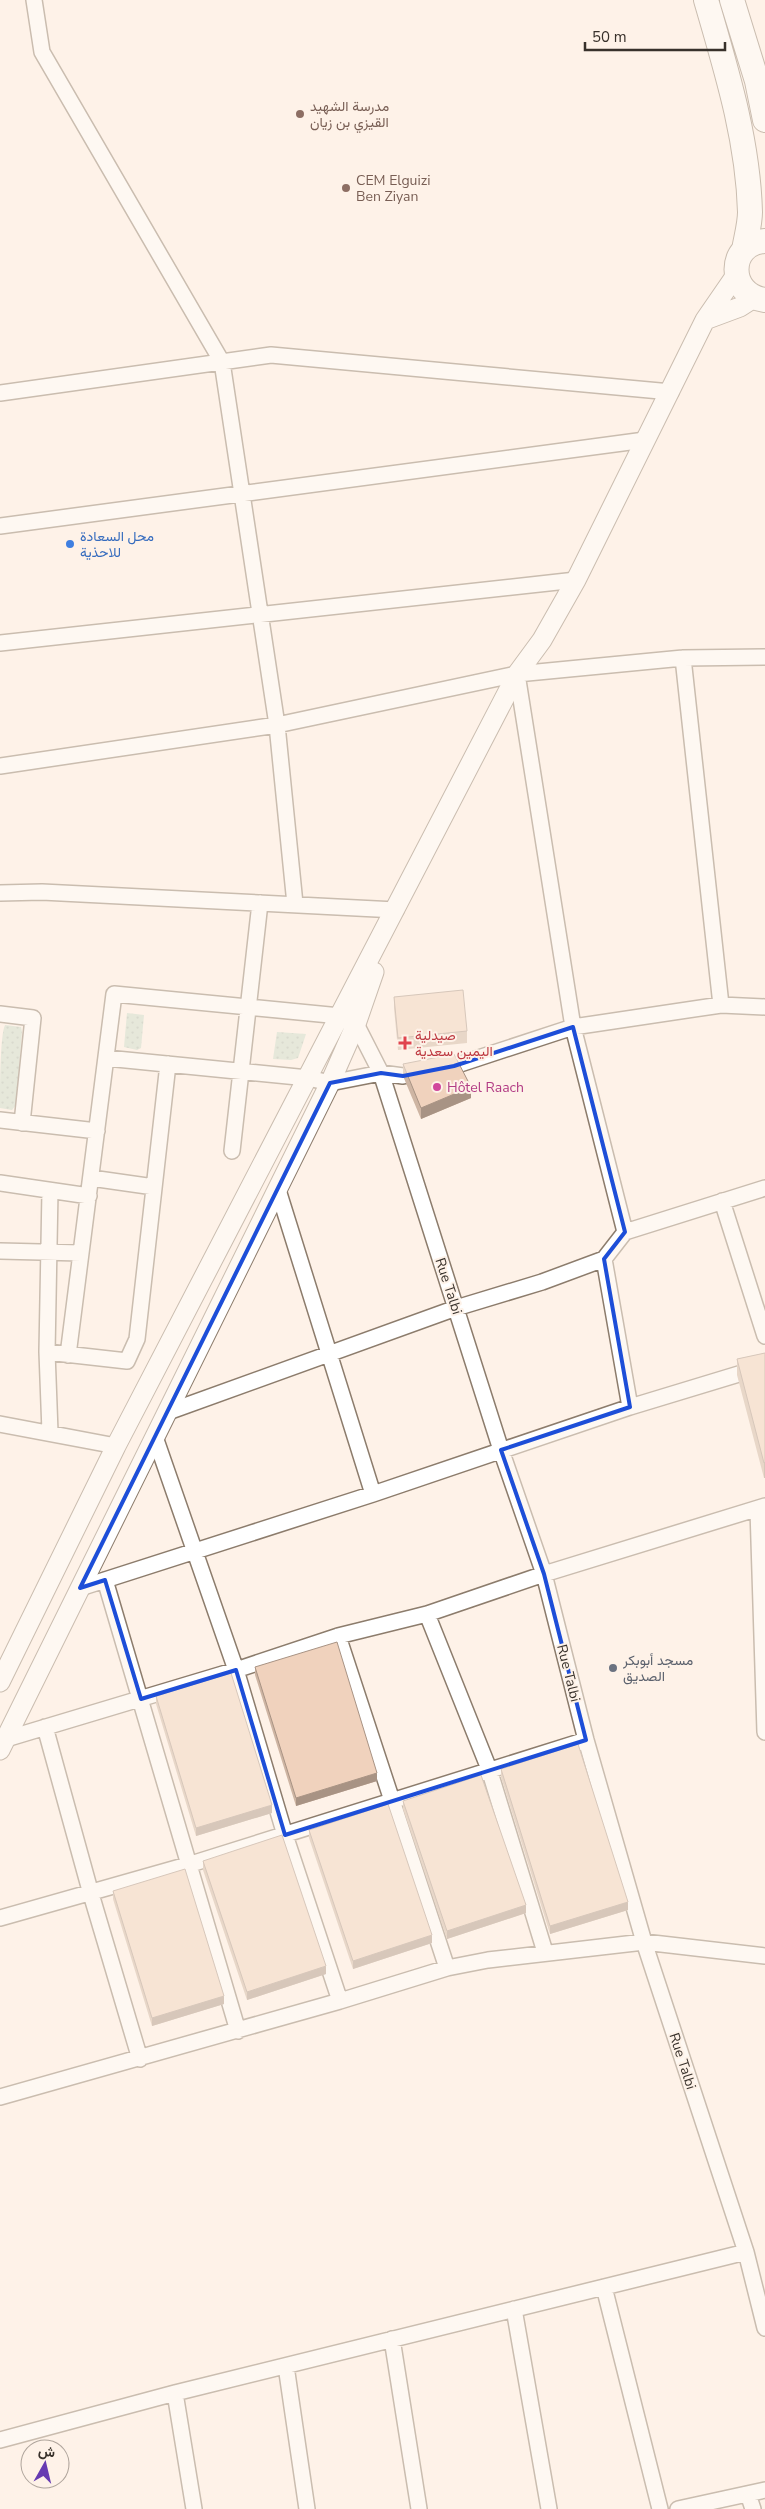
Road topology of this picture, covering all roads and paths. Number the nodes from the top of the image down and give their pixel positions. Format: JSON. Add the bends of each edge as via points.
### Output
{"nodes":[{"id":1,"x":34,"y":0,"type":"edge"},
{"id":2,"x":706,"y":0,"type":"edge"},
{"id":3,"x":732,"y":0,"type":"edge"},
{"id":4,"x":765,"y":120,"type":"edge"},
{"id":5,"x":755,"y":245,"type":"edge"},
{"id":6,"x":736,"y":275,"type":"junction"},
{"id":7,"x":762,"y":301,"type":"edge"},
{"id":8,"x":705,"y":320,"type":"junction"},
{"id":9,"x":222,"y":362,"type":"junction"},
{"id":10,"x":671,"y":392,"type":"junction"},
{"id":11,"x":0,"y":393,"type":"edge"},
{"id":12,"x":645,"y":440,"type":"junction"},
{"id":13,"x":242,"y":495,"type":"junction"},
{"id":14,"x":0,"y":526,"type":"edge"},
{"id":15,"x":576,"y":580,"type":"junction"},
{"id":16,"x":260,"y":614,"type":"junction"},
{"id":17,"x":0,"y":643,"type":"edge"},
{"id":18,"x":765,"y":657,"type":"edge"},
{"id":19,"x":683,"y":658,"type":"junction"},
{"id":20,"x":517,"y":674,"type":"junction"},
{"id":21,"x":278,"y":725,"type":"junction"},
{"id":22,"x":0,"y":766,"type":"edge"},
{"id":23,"x":0,"y":893,"type":"edge"},
{"id":24,"x":260,"y":903,"type":"junction"},
{"id":25,"x":295,"y":904,"type":"junction"},
{"id":26,"x":396,"y":910,"type":"junction"},
{"id":27,"x":721,"y":1005,"type":"junction"},
{"id":28,"x":248,"y":1007,"type":"junction"},
{"id":29,"x":765,"y":1007,"type":"edge"},
{"id":30,"x":0,"y":1014,"type":"edge"},
{"id":31,"x":348,"y":1020,"type":"junction"},
{"id":32,"x":574,"y":1027,"type":"junction"},
{"id":33,"x":106,"y":1058,"type":"junction"},
{"id":34,"x":168,"y":1064,"type":"junction"},
{"id":35,"x":241,"y":1071,"type":"junction"},
{"id":36,"x":381,"y":1073,"type":"junction"},
{"id":37,"x":308,"y":1078,"type":"junction"},
{"id":38,"x":330,"y":1083,"type":"junction"},
{"id":39,"x":0,"y":1120,"type":"edge"},
{"id":40,"x":22,"y":1123,"type":"junction"},
{"id":41,"x":97,"y":1132,"type":"junction"},
{"id":42,"x":232,"y":1151,"type":"dead end"},
{"id":43,"x":91,"y":1178,"type":"junction"},
{"id":44,"x":0,"y":1183,"type":"edge"},
{"id":45,"x":154,"y":1187,"type":"junction"},
{"id":46,"x":765,"y":1188,"type":"edge"},
{"id":47,"x":278,"y":1190,"type":"junction"},
{"id":48,"x":50,"y":1191,"type":"junction"},
{"id":49,"x":89,"y":1196,"type":"junction"},
{"id":50,"x":722,"y":1200,"type":"junction"},
{"id":51,"x":625,"y":1232,"type":"junction"},
{"id":52,"x":0,"y":1251,"type":"edge"},
{"id":53,"x":82,"y":1253,"type":"junction"},
{"id":54,"x":49,"y":1254,"type":"junction"},
{"id":55,"x":604,"y":1259,"type":"junction"},
{"id":56,"x":456,"y":1308,"type":"junction"},
{"id":57,"x":765,"y":1336,"type":"edge"},
{"id":58,"x":47,"y":1352,"type":"junction"},
{"id":59,"x":329,"y":1354,"type":"junction"},
{"id":60,"x":68,"y":1355,"type":"junction"},
{"id":61,"x":765,"y":1366,"type":"edge"},
{"id":62,"x":630,"y":1407,"type":"junction"},
{"id":63,"x":168,"y":1412,"type":"junction"},
{"id":64,"x":0,"y":1424,"type":"edge"},
{"id":65,"x":50,"y":1432,"type":"junction"},
{"id":66,"x":155,"y":1437,"type":"junction"},
{"id":67,"x":116,"y":1446,"type":"junction"},
{"id":68,"x":501,"y":1450,"type":"junction"},
{"id":69,"x":373,"y":1494,"type":"junction"},
{"id":70,"x":762,"y":1508,"type":"edge"},
{"id":71,"x":196,"y":1550,"type":"junction"},
{"id":72,"x":544,"y":1574,"type":"junction"},
{"id":73,"x":105,"y":1580,"type":"junction"},
{"id":74,"x":80,"y":1588,"type":"junction"},
{"id":75,"x":427,"y":1614,"type":"junction"},
{"id":76,"x":338,"y":1636,"type":"junction"},
{"id":77,"x":236,"y":1670,"type":"junction"},
{"id":78,"x":0,"y":1682,"type":"edge"},
{"id":79,"x":141,"y":1699,"type":"junction"},
{"id":80,"x":45,"y":1727,"type":"junction"},
{"id":81,"x":765,"y":1732,"type":"edge"},
{"id":82,"x":586,"y":1740,"type":"junction"},
{"id":83,"x":3,"y":1744,"type":"edge"},
{"id":84,"x":489,"y":1769,"type":"junction"},
{"id":85,"x":391,"y":1800,"type":"junction"},
{"id":86,"x":285,"y":1834,"type":"junction"},
{"id":87,"x":191,"y":1864,"type":"junction"},
{"id":88,"x":90,"y":1894,"type":"junction"},
{"id":89,"x":0,"y":1918,"type":"edge"},
{"id":90,"x":644,"y":1942,"type":"junction"},
{"id":91,"x":545,"y":1952,"type":"junction"},
{"id":92,"x":765,"y":1956,"type":"edge"},
{"id":93,"x":447,"y":1968,"type":"junction"},
{"id":94,"x":340,"y":2002,"type":"junction"},
{"id":95,"x":238,"y":2031,"type":"junction"},
{"id":96,"x":140,"y":2059,"type":"junction"},
{"id":97,"x":0,"y":2098,"type":"edge"},
{"id":98,"x":746,"y":2252,"type":"junction"},
{"id":99,"x":604,"y":2287,"type":"junction"},
{"id":100,"x":514,"y":2309,"type":"junction"},
{"id":101,"x":765,"y":2328,"type":"edge"},
{"id":102,"x":392,"y":2339,"type":"junction"},
{"id":103,"x":286,"y":2366,"type":"junction"},
{"id":104,"x":175,"y":2393,"type":"junction"},
{"id":105,"x":0,"y":2440,"type":"edge"},
{"id":106,"x":765,"y":2490,"type":"edge"},
{"id":107,"x":748,"y":2494,"type":"junction"},
{"id":108,"x":194,"y":2509,"type":"edge"},
{"id":109,"x":307,"y":2509,"type":"edge"},
{"id":110,"x":419,"y":2509,"type":"edge"},
{"id":111,"x":548,"y":2509,"type":"edge"},
{"id":112,"x":660,"y":2509,"type":"edge"},
{"id":113,"x":678,"y":2509,"type":"edge"},
{"id":114,"x":753,"y":2509,"type":"edge"}],
"edges":[{"from":1,"to":9,"type":"street","via":[[42,52]]},
{"from":2,"to":5,"type":"main road","via":[[744,150]]},
{"from":3,"to":4,"type":"main road","via":[[757,81]]},
{"from":5,"to":6,"type":"main road","via":[[736,265]]},
{"from":6,"to":7,"type":"main road","via":[[740,284]]},
{"from":6,"to":8,"type":"street"},
{"from":7,"to":8,"type":"street"},
{"from":8,"to":10,"type":"street"},
{"from":9,"to":10,"type":"street","via":[[271,355]]},
{"from":9,"to":11,"type":"street"},
{"from":9,"to":13,"type":"street"},
{"from":10,"to":12,"type":"street"},
{"from":12,"to":13,"type":"street"},
{"from":12,"to":15,"type":"street"},
{"from":13,"to":14,"type":"street"},
{"from":13,"to":16,"type":"street"},
{"from":15,"to":16,"type":"street"},
{"from":15,"to":20,"type":"street","via":[[542,640]]},
{"from":16,"to":17,"type":"street"},
{"from":16,"to":21,"type":"street"},
{"from":18,"to":19,"type":"street"},
{"from":19,"to":20,"type":"street"},
{"from":19,"to":27,"type":"street"},
{"from":20,"to":21,"type":"street"},
{"from":20,"to":26,"type":"street"},
{"from":20,"to":32,"type":"street"},
{"from":21,"to":22,"type":"street"},
{"from":21,"to":25,"type":"street"},
{"from":23,"to":24,"type":"street","via":[[42,892]]},
{"from":24,"to":25,"type":"street"},
{"from":24,"to":28,"type":"street"},
{"from":25,"to":26,"type":"street"},
{"from":26,"to":31,"type":"street"},
{"from":27,"to":29,"type":"street"},
{"from":27,"to":32,"type":"street"},
{"from":28,"to":31,"type":"street"},
{"from":28,"to":33,"type":"street","via":[[114,994]]},
{"from":28,"to":35,"type":"street"},
{"from":30,"to":40,"type":"street","via":[[34,1018]]},
{"from":31,"to":36,"type":"street","name":"Rue Talbi"},
{"from":31,"to":37,"type":"street"},
{"from":31,"to":38,"type":"street"},
{"from":32,"to":36,"type":"street","via":[[454,1066],[403,1076]]},
{"from":32,"to":51,"type":"street"},
{"from":33,"to":34,"type":"street"},
{"from":33,"to":41,"type":"street"},
{"from":34,"to":35,"type":"street"},
{"from":34,"to":45,"type":"street"},
{"from":35,"to":37,"type":"street"},
{"from":35,"to":42,"type":"street"},
{"from":36,"to":38,"type":"street"},
{"from":36,"to":56,"type":"street","name":"Rue Talbi"},
{"from":37,"to":38,"type":"street"},
{"from":37,"to":67,"type":"street"},
{"from":38,"to":47,"type":"street"},
{"from":39,"to":40,"type":"street"},
{"from":40,"to":41,"type":"street"},
{"from":41,"to":43,"type":"street"},
{"from":43,"to":45,"type":"street"},
{"from":43,"to":49,"type":"street"},
{"from":44,"to":48,"type":"street"},
{"from":45,"to":60,"type":"street","via":[[138,1339],[127,1361]]},
{"from":46,"to":50,"type":"street"},
{"from":47,"to":59,"type":"street"},
{"from":47,"to":63,"type":"street"},
{"from":48,"to":49,"type":"street"},
{"from":48,"to":54,"type":"street"},
{"from":49,"to":53,"type":"street"},
{"from":50,"to":51,"type":"street"},
{"from":50,"to":57,"type":"street"},
{"from":51,"to":55,"type":"street"},
{"from":52,"to":54,"type":"street"},
{"from":53,"to":54,"type":"street"},
{"from":53,"to":60,"type":"street"},
{"from":54,"to":58,"type":"street"},
{"from":55,"to":56,"type":"street"},
{"from":55,"to":62,"type":"street"},
{"from":56,"to":59,"type":"street"},
{"from":56,"to":68,"type":"street","name":"Rue Talbi"},
{"from":58,"to":60,"type":"street"},
{"from":58,"to":65,"type":"street"},
{"from":59,"to":63,"type":"street"},
{"from":59,"to":69,"type":"street"},
{"from":61,"to":62,"type":"street"},
{"from":62,"to":68,"type":"street"},
{"from":63,"to":66,"type":"street"},
{"from":64,"to":65,"type":"street"},
{"from":65,"to":67,"type":"street"},
{"from":66,"to":71,"type":"street"},
{"from":66,"to":74,"type":"street"},
{"from":67,"to":78,"type":"street"},
{"from":68,"to":69,"type":"street"},
{"from":68,"to":72,"type":"street","name":"Rue Talbi"},
{"from":69,"to":71,"type":"street"},
{"from":70,"to":72,"type":"street"},
{"from":70,"to":81,"type":"street"},
{"from":71,"to":73,"type":"street"},
{"from":71,"to":77,"type":"street"},
{"from":72,"to":75,"type":"street"},
{"from":72,"to":82,"type":"street","name":"Rue Talbi"},
{"from":73,"to":74,"type":"street"},
{"from":73,"to":79,"type":"street"},
{"from":74,"to":83,"type":"street"},
{"from":75,"to":76,"type":"street"},
{"from":75,"to":84,"type":"street"},
{"from":76,"to":77,"type":"street"},
{"from":76,"to":85,"type":"street"},
{"from":77,"to":79,"type":"street"},
{"from":77,"to":86,"type":"street"},
{"from":79,"to":80,"type":"street"},
{"from":79,"to":87,"type":"street"},
{"from":80,"to":83,"type":"street"},
{"from":80,"to":88,"type":"street"},
{"from":82,"to":84,"type":"street"},
{"from":82,"to":90,"type":"street","name":"Rue Talbi"},
{"from":84,"to":85,"type":"street"},
{"from":84,"to":91,"type":"street"},
{"from":85,"to":86,"type":"street"},
{"from":85,"to":93,"type":"street"},
{"from":86,"to":87,"type":"street"},
{"from":86,"to":94,"type":"street"},
{"from":87,"to":88,"type":"street"},
{"from":87,"to":95,"type":"street"},
{"from":88,"to":89,"type":"street"},
{"from":88,"to":96,"type":"street"},
{"from":90,"to":91,"type":"street"},
{"from":90,"to":92,"type":"street"},
{"from":90,"to":98,"type":"street","name":"Rue Talbi"},
{"from":91,"to":93,"type":"street"},
{"from":93,"to":94,"type":"street"},
{"from":94,"to":95,"type":"street"},
{"from":95,"to":96,"type":"street"},
{"from":96,"to":97,"type":"street"},
{"from":98,"to":99,"type":"street"},
{"from":98,"to":101,"type":"street","name":"Rue Talbi"},
{"from":99,"to":100,"type":"street"},
{"from":99,"to":112,"type":"street"},
{"from":100,"to":102,"type":"street"},
{"from":100,"to":111,"type":"street"},
{"from":102,"to":103,"type":"street"},
{"from":102,"to":110,"type":"street"},
{"from":103,"to":104,"type":"street"},
{"from":103,"to":109,"type":"street"},
{"from":104,"to":105,"type":"street"},
{"from":104,"to":108,"type":"street"},
{"from":106,"to":107,"type":"street"},
{"from":107,"to":113,"type":"street"},
{"from":107,"to":114,"type":"street"}]}
